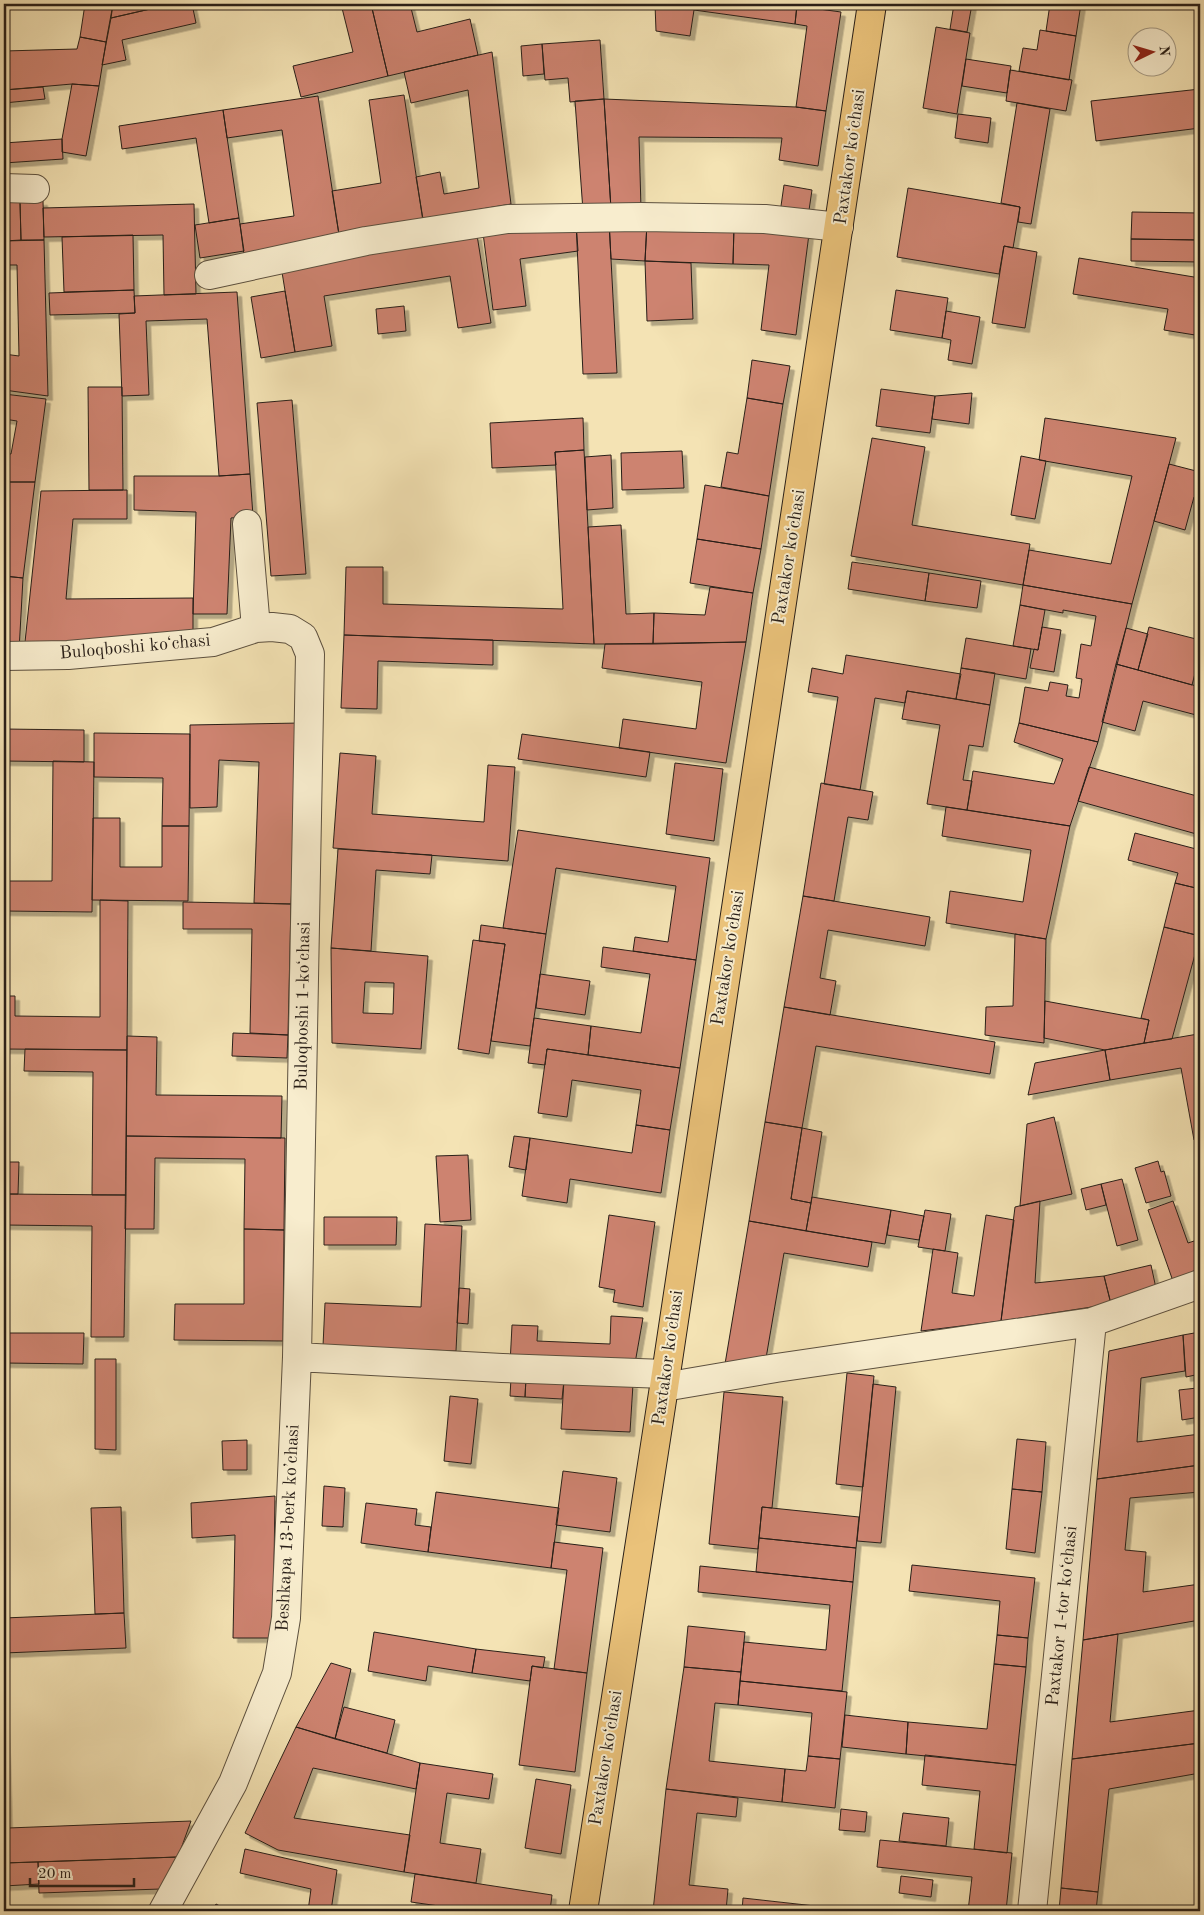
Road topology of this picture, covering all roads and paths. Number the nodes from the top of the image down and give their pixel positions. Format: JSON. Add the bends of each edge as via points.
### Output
{"nodes":[{"id":1,"x":872,"y":4,"type":"edge"},
{"id":2,"x":4,"y":188,"type":"edge"},
{"id":3,"x":35,"y":189,"type":"dead end"},
{"id":4,"x":839,"y":227,"type":"junction"},
{"id":5,"x":209,"y":275,"type":"dead end"},
{"id":6,"x":247,"y":524,"type":"dead end"},
{"id":7,"x":256,"y":628,"type":"junction"},
{"id":8,"x":310,"y":654,"type":"joint"},
{"id":9,"x":4,"y":656,"type":"edge"},
{"id":10,"x":1200,"y":1284,"type":"edge"},
{"id":11,"x":1092,"y":1322,"type":"junction"},
{"id":12,"x":297,"y":1357,"type":"junction"},
{"id":13,"x":664,"y":1381,"type":"junction"},
{"id":14,"x":163,"y":1911,"type":"edge"},
{"id":15,"x":582,"y":1911,"type":"edge"},
{"id":16,"x":1032,"y":1911,"type":"edge"}],
"edges":[{"from":1,"to":4,"type":"main road","name":"Paxtakor koʻchasi"},
{"from":2,"to":3,"type":"street"},
{"from":4,"to":5,"type":"street","via":[[755,219],[508,219],[366,241]]},
{"from":4,"to":13,"type":"main road","name":"Paxtakor koʻchasi"},
{"from":6,"to":7,"type":"street"},
{"from":7,"to":8,"type":"street","name":"Buloqboshi koʻchasi","via":[[290,629],[303,638]]},
{"from":7,"to":9,"type":"street","name":"Buloqboshi koʻchasi","via":[[213,642],[68,655]]},
{"from":8,"to":12,"type":"street","name":"Buloqboshi 1-koʻchasi"},
{"from":10,"to":11,"type":"street"},
{"from":11,"to":13,"type":"street"},
{"from":11,"to":16,"type":"street","name":"Paxtakor 1-tor koʻchasi"},
{"from":12,"to":13,"type":"street"},
{"from":12,"to":14,"type":"street","name":"Beshkapa 13-berk koʼchasi","via":[[286,1618],[277,1673],[233,1783]]},
{"from":13,"to":15,"type":"main road","name":"Paxtakor koʻchasi"}]}
